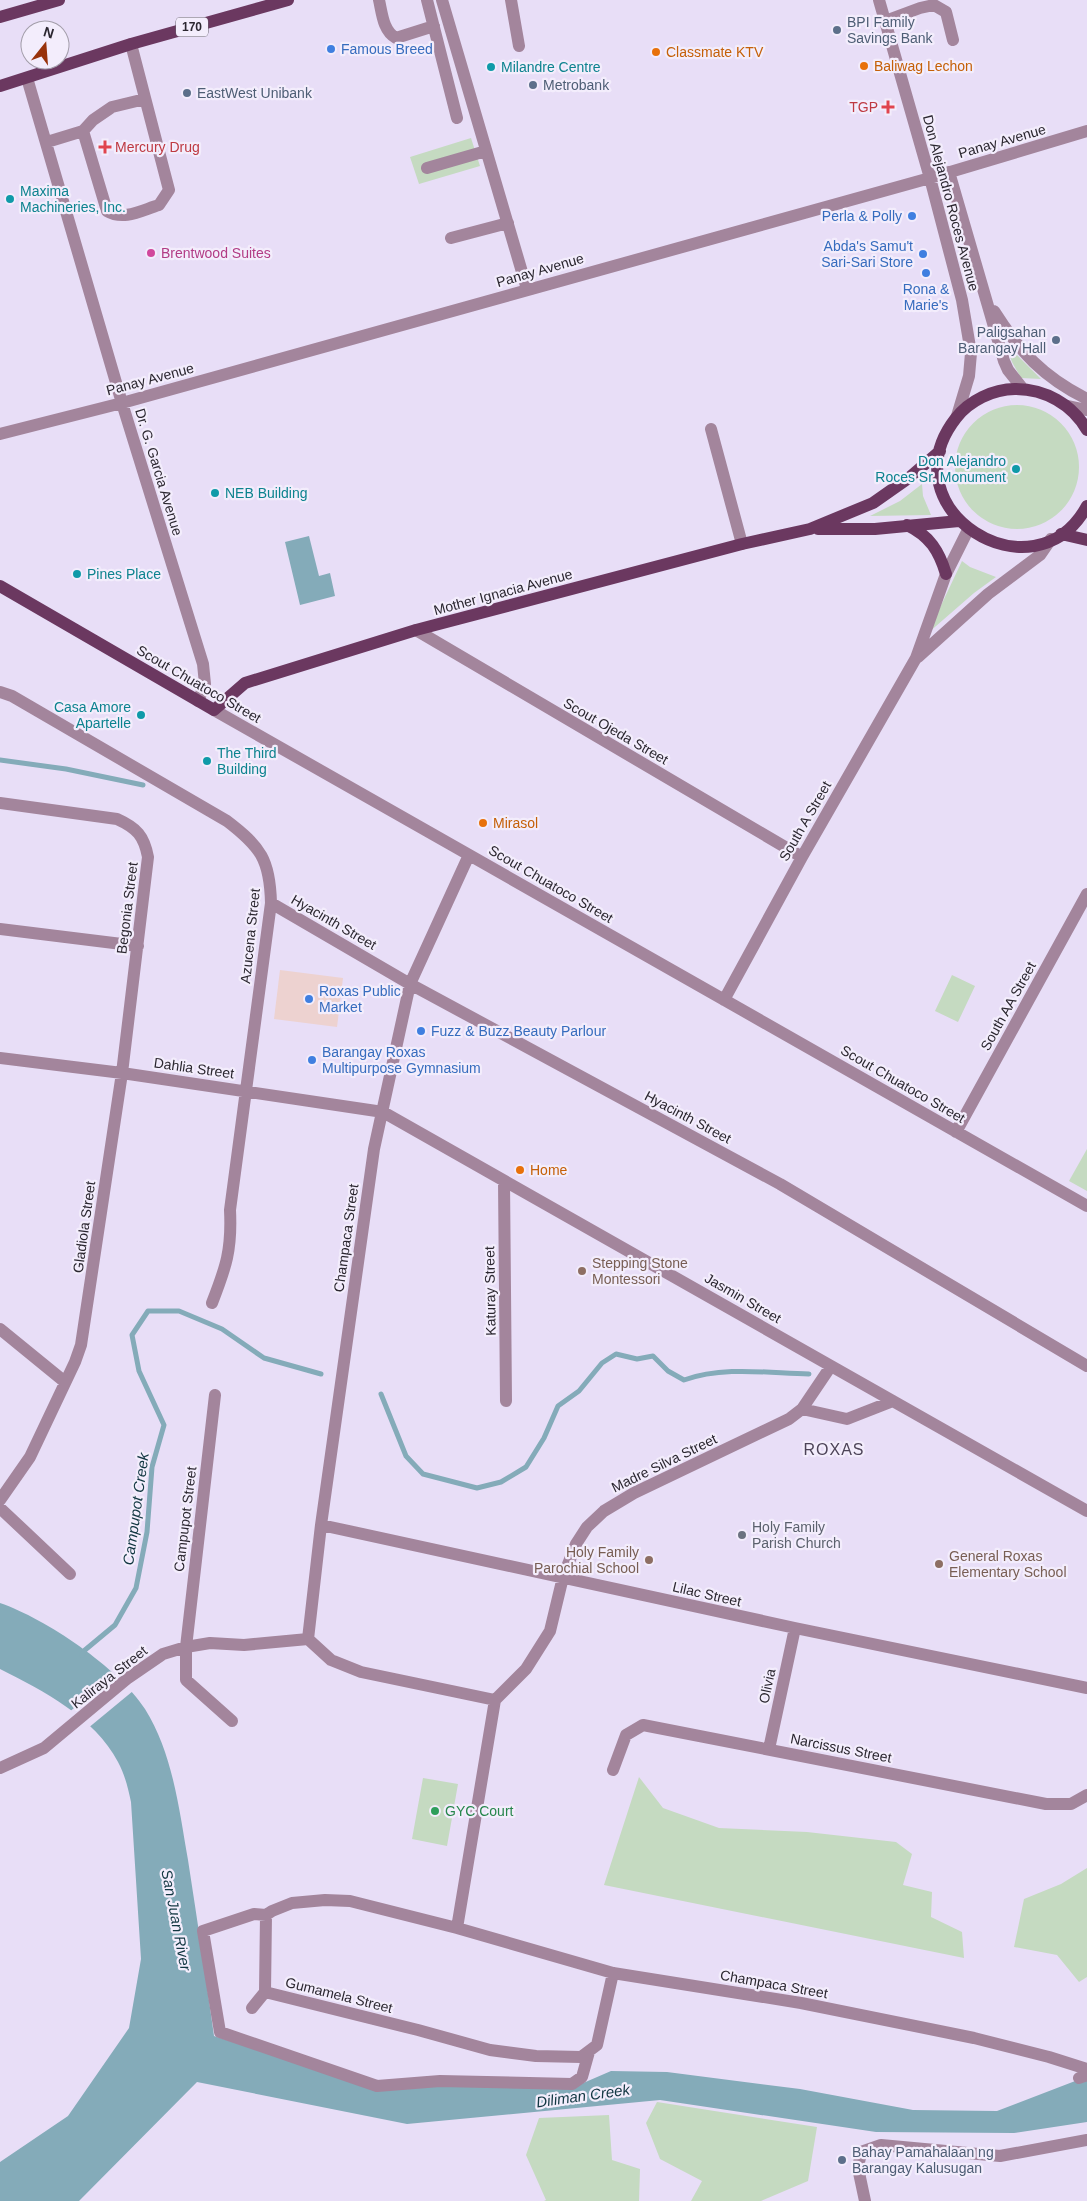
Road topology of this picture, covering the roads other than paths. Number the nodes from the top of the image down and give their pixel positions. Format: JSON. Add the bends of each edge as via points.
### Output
{"nodes":[{"id":1,"x":59,"y":0,"type":"edge"},
{"id":2,"x":288,"y":0,"type":"edge"},
{"id":3,"x":379,"y":0,"type":"edge"},
{"id":4,"x":427,"y":0,"type":"edge"},
{"id":5,"x":442,"y":0,"type":"edge"},
{"id":6,"x":511,"y":0,"type":"edge"},
{"id":7,"x":879,"y":0,"type":"edge"},
{"id":8,"x":0,"y":17,"type":"edge"},
{"id":9,"x":885,"y":22,"type":"junction"},
{"id":10,"x":434,"y":26,"type":"junction"},
{"id":11,"x":953,"y":40,"type":"dead end"},
{"id":12,"x":132,"y":44,"type":"junction"},
{"id":13,"x":519,"y":46,"type":"dead end"},
{"id":14,"x":70,"y":64,"type":"edge"},
{"id":15,"x":51,"y":70,"type":"joint"},
{"id":16,"x":0,"y":78,"type":"edge"},
{"id":17,"x":27,"y":78,"type":"junction"},
{"id":18,"x":0,"y":86,"type":"edge"},
{"id":19,"x":145,"y":99,"type":"junction"},
{"id":20,"x":457,"y":118,"type":"dead end"},
{"id":21,"x":84,"y":131,"type":"junction"},
{"id":22,"x":1087,"y":131,"type":"edge"},
{"id":23,"x":47,"y":142,"type":"junction"},
{"id":24,"x":486,"y":151,"type":"junction"},
{"id":25,"x":427,"y":168,"type":"dead end"},
{"id":26,"x":949,"y":172,"type":"junction"},
{"id":27,"x":930,"y":178,"type":"junction"},
{"id":28,"x":508,"y":223,"type":"junction"},
{"id":29,"x":451,"y":238,"type":"dead end"},
{"id":30,"x":527,"y":289,"type":"junction"},
{"id":31,"x":984,"y":295,"type":"junction"},
{"id":32,"x":1023,"y":389,"type":"junction"},
{"id":33,"x":1087,"y":398,"type":"edge"},
{"id":34,"x":122,"y":403,"type":"junction"},
{"id":35,"x":1067,"y":406,"type":"junction"},
{"id":36,"x":1087,"y":410,"type":"edge"},
{"id":37,"x":957,"y":416,"type":"junction"},
{"id":38,"x":710,"y":429,"type":"dead end"},
{"id":39,"x":1087,"y":430,"type":"edge"},
{"id":40,"x":0,"y":434,"type":"edge"},
{"id":41,"x":940,"y":451,"type":"junction"},
{"id":42,"x":1087,"y":506,"type":"edge"},
{"id":43,"x":907,"y":525,"type":"junction"},
{"id":44,"x":964,"y":526,"type":"junction"},
{"id":45,"x":810,"y":529,"type":"junction"},
{"id":46,"x":1056,"y":537,"type":"junction"},
{"id":47,"x":1087,"y":540,"type":"edge"},
{"id":48,"x":742,"y":544,"type":"junction"},
{"id":49,"x":946,"y":574,"type":"junction"},
{"id":50,"x":0,"y":586,"type":"edge"},
{"id":51,"x":416,"y":630,"type":"junction"},
{"id":52,"x":916,"y":658,"type":"junction"},
{"id":53,"x":0,"y":692,"type":"edge"},
{"id":54,"x":198,"y":701,"type":"junction"},
{"id":55,"x":214,"y":710,"type":"junction"},
{"id":56,"x":0,"y":803,"type":"edge"},
{"id":57,"x":469,"y":855,"type":"junction"},
{"id":58,"x":802,"y":857,"type":"junction"},
{"id":59,"x":1087,"y":894,"type":"edge"},
{"id":60,"x":271,"y":904,"type":"junction"},
{"id":61,"x":0,"y":928,"type":"edge"},
{"id":62,"x":138,"y":946,"type":"junction"},
{"id":63,"x":410,"y":984,"type":"junction"},
{"id":64,"x":724,"y":1000,"type":"junction"},
{"id":65,"x":0,"y":1058,"type":"edge"},
{"id":66,"x":122,"y":1073,"type":"junction"},
{"id":67,"x":246,"y":1091,"type":"junction"},
{"id":68,"x":383,"y":1112,"type":"junction"},
{"id":69,"x":956,"y":1132,"type":"junction"},
{"id":70,"x":504,"y":1181,"type":"junction"},
{"id":71,"x":1087,"y":1206,"type":"edge"},
{"id":72,"x":212,"y":1304,"type":"dead end"},
{"id":73,"x":0,"y":1329,"type":"edge"},
{"id":74,"x":831,"y":1366,"type":"junction"},
{"id":75,"x":1087,"y":1366,"type":"edge"},
{"id":76,"x":65,"y":1382,"type":"junction"},
{"id":77,"x":215,"y":1395,"type":"dead end"},
{"id":78,"x":506,"y":1401,"type":"dead end"},
{"id":79,"x":893,"y":1401,"type":"junction"},
{"id":80,"x":802,"y":1409,"type":"junction"},
{"id":81,"x":0,"y":1500,"type":"edge"},
{"id":82,"x":0,"y":1508,"type":"edge"},
{"id":83,"x":1087,"y":1511,"type":"edge"},
{"id":84,"x":321,"y":1525,"type":"junction"},
{"id":85,"x":70,"y":1574,"type":"dead end"},
{"id":86,"x":563,"y":1577,"type":"junction"},
{"id":87,"x":794,"y":1628,"type":"junction"},
{"id":88,"x":308,"y":1639,"type":"junction"},
{"id":89,"x":186,"y":1646,"type":"junction"},
{"id":90,"x":1087,"y":1688,"type":"edge"},
{"id":91,"x":495,"y":1700,"type":"junction"},
{"id":92,"x":232,"y":1721,"type":"dead end"},
{"id":93,"x":769,"y":1749,"type":"junction"},
{"id":94,"x":0,"y":1768,"type":"edge"},
{"id":95,"x":612,"y":1770,"type":"dead end"},
{"id":96,"x":1087,"y":1795,"type":"edge"},
{"id":97,"x":266,"y":1916,"type":"junction"},
{"id":98,"x":457,"y":1928,"type":"junction"},
{"id":99,"x":613,"y":1973,"type":"junction"},
{"id":100,"x":266,"y":1992,"type":"junction"},
{"id":101,"x":252,"y":2008,"type":"dead end"},
{"id":102,"x":589,"y":2052,"type":"junction"},
{"id":103,"x":1084,"y":2074,"type":"edge"},
{"id":104,"x":1087,"y":2140,"type":"edge"},
{"id":105,"x":866,"y":2201,"type":"edge"}],
"edges":[{"from":1,"to":8,"type":"main road"},
{"from":2,"to":12,"type":"main road","number":"170"},
{"from":3,"to":10,"type":"street","via":[[386,29],[396,38]]},
{"from":4,"to":10,"type":"street"},
{"from":5,"to":24,"type":"street"},
{"from":6,"to":13,"type":"street"},
{"from":7,"to":9,"type":"street","name":"Don Alejandro Roces Avenue"},
{"from":9,"to":11,"type":"street","via":[[934,5],[946,12]]},
{"from":9,"to":27,"type":"street","name":"Don Alejandro Roces Avenue"},
{"from":10,"to":20,"type":"street"},
{"from":12,"to":14,"type":"main road","number":"170"},
{"from":12,"to":19,"type":"street"},
{"from":15,"to":16,"type":"main road"},
{"from":15,"to":17,"type":"main road","number":"170"},
{"from":17,"to":18,"type":"main road","number":"170"},
{"from":17,"to":23,"type":"street","name":"Dr. G. Garcia Avenue"},
{"from":19,"to":21,"type":"street","via":[[112,107]]},
{"from":19,"to":21,"type":"street","via":[[169,190],[160,205],[123,216],[108,211]]},
{"from":21,"to":23,"type":"street"},
{"from":22,"to":26,"type":"street","name":"Panay Avenue"},
{"from":23,"to":34,"type":"street","name":"Dr. G. Garcia Avenue"},
{"from":24,"to":25,"type":"street"},
{"from":24,"to":28,"type":"street"},
{"from":26,"to":27,"type":"street","name":"Panay Avenue"},
{"from":26,"to":31,"type":"street","name":"Don Alejandro Roces Avenue"},
{"from":27,"to":30,"type":"street","name":"Panay Avenue"},
{"from":27,"to":37,"type":"street","name":"Don Alejandro Roces Avenue","via":[[962,300],[970,353],[969,376]]},
{"from":28,"to":29,"type":"street"},
{"from":28,"to":30,"type":"street"},
{"from":30,"to":34,"type":"street","name":"Panay Avenue"},
{"from":31,"to":32,"type":"street","name":"Don Alejandro Roces Avenue","via":[[1008,370]]},
{"from":31,"to":33,"type":"street","via":[[1029,360],[1050,377]]},
{"from":32,"to":35,"type":"main road","via":[[1053,397]]},
{"from":32,"to":37,"type":"main road","via":[[987,395]]},
{"from":34,"to":40,"type":"street","name":"Panay Avenue"},
{"from":34,"to":54,"type":"street","name":"Dr. G. Garcia Avenue","via":[[203,664],[205,684]]},
{"from":35,"to":36,"type":"street"},
{"from":35,"to":39,"type":"main road"},
{"from":37,"to":41,"type":"main road"},
{"from":38,"to":48,"type":"street"},
{"from":41,"to":44,"type":"main road","via":[[941,489],[950,510]]},
{"from":41,"to":45,"type":"main road","name":"Mother Ignacia Avenue","via":[[874,503]]},
{"from":42,"to":46,"type":"main road","via":[[1078,519]]},
{"from":43,"to":44,"type":"main road","name":"Mother Ignacia Avenue"},
{"from":43,"to":45,"type":"main road","name":"Mother Ignacia Avenue","via":[[875,529]]},
{"from":43,"to":49,"type":"main road","via":[[923,534],[936,548]]},
{"from":44,"to":46,"type":"main road","via":[[990,542],[1014,547],[1038,544]]},
{"from":44,"to":49,"type":"street","name":"South A Street"},
{"from":45,"to":48,"type":"main road","name":"Mother Ignacia Avenue"},
{"from":46,"to":47,"type":"main road"},
{"from":46,"to":52,"type":"street","name":"South A Street","via":[[1040,555],[988,594]]},
{"from":48,"to":51,"type":"main road","name":"Mother Ignacia Avenue"},
{"from":49,"to":52,"type":"street","name":"South A Street"},
{"from":50,"to":54,"type":"main road","name":"Scout Chuatoco Street"},
{"from":51,"to":55,"type":"main road","name":"Mother Ignacia Avenue","via":[[245,684]]},
{"from":51,"to":58,"type":"street","name":"Scout Ojeda Street"},
{"from":52,"to":58,"type":"street","name":"South A Street"},
{"from":53,"to":60,"type":"street","name":"Azucena Street","via":[[242,832],[257,846],[264,859]]},
{"from":54,"to":55,"type":"main road","name":"Scout Chuatoco Street"},
{"from":55,"to":57,"type":"street","name":"Scout Chuatoco Street"},
{"from":56,"to":62,"type":"street","name":"Begonia Street","via":[[100,816],[131,825],[145,841],[148,857]]},
{"from":57,"to":63,"type":"street","name":"Champaca Street"},
{"from":57,"to":64,"type":"street","name":"Scout Chuatoco Street"},
{"from":58,"to":64,"type":"street","name":"South A Street"},
{"from":59,"to":69,"type":"street","name":"South AA Street"},
{"from":60,"to":63,"type":"street","name":"Hyacinth Street"},
{"from":60,"to":67,"type":"street","name":"Azucena Street"},
{"from":61,"to":62,"type":"street"},
{"from":62,"to":66,"type":"street","name":"Begonia Street"},
{"from":63,"to":68,"type":"street","name":"Champaca Street"},
{"from":63,"to":75,"type":"street","name":"Hyacinth Street","via":[[780,1184]]},
{"from":64,"to":69,"type":"street","name":"Scout Chuatoco Street"},
{"from":65,"to":66,"type":"street","name":"Dahlia Street"},
{"from":66,"to":67,"type":"street","name":"Dahlia Street"},
{"from":66,"to":76,"type":"street","name":"Gladiola Street","via":[[82,1346]]},
{"from":67,"to":68,"type":"street","name":"Dahlia Street"},
{"from":67,"to":72,"type":"street","name":"Azucena Street","via":[[230,1210],[227,1264]]},
{"from":68,"to":70,"type":"street","name":"Jasmin Street"},
{"from":68,"to":84,"type":"street","name":"Champaca Street","via":[[374,1150]]},
{"from":69,"to":71,"type":"street","name":"Scout Chuatoco Street"},
{"from":70,"to":74,"type":"street","name":"Jasmin Street"},
{"from":70,"to":78,"type":"street","name":"Katuray Street"},
{"from":73,"to":76,"type":"street"},
{"from":74,"to":79,"type":"street","name":"Jasmin Street"},
{"from":74,"to":80,"type":"street","name":"Madre Silva Street"},
{"from":76,"to":81,"type":"street","name":"Gladiola Street","via":[[30,1457]]},
{"from":77,"to":89,"type":"street","name":"Campupot Street"},
{"from":79,"to":80,"type":"street","via":[[847,1419]]},
{"from":79,"to":83,"type":"street","name":"Jasmin Street"},
{"from":80,"to":86,"type":"street","name":"Madre Silva Street","via":[[789,1419],[604,1510],[586,1527]]},
{"from":82,"to":85,"type":"street"},
{"from":84,"to":86,"type":"street","name":"Lilac Street"},
{"from":84,"to":88,"type":"street","name":"Champaca Street"},
{"from":86,"to":87,"type":"street","name":"Lilac Street"},
{"from":86,"to":91,"type":"street","name":"Madre Silva Street","via":[[550,1631],[526,1669]]},
{"from":87,"to":90,"type":"street","name":"Lilac Street"},
{"from":87,"to":93,"type":"street","name":"Olivia"},
{"from":88,"to":89,"type":"street","name":"Kaliraya Street"},
{"from":88,"to":91,"type":"street","via":[[331,1660],[361,1672]]},
{"from":89,"to":92,"type":"street","name":"Campupot Street","via":[[186,1680]]},
{"from":89,"to":94,"type":"street","name":"Kaliraya Street","via":[[163,1654],[128,1678],[44,1748]]},
{"from":91,"to":98,"type":"street"},
{"from":93,"to":95,"type":"street","name":"Narcissus Street","via":[[643,1724],[626,1735]]},
{"from":93,"to":96,"type":"street","name":"Narcissus Street","via":[[1046,1804],[1070,1804]]},
{"from":97,"to":98,"type":"street","via":[[292,1903],[350,1901]]},
{"from":97,"to":100,"type":"street","name":"Gumamela Street"},
{"from":97,"to":102,"type":"street","via":[[254,1914],[203,1930],[220,2032],[377,2086],[440,2081],[572,2084],[582,2077]]},
{"from":98,"to":99,"type":"street","name":"Champaca Street"},
{"from":99,"to":102,"type":"street","via":[[597,2045]]},
{"from":99,"to":103,"type":"street","name":"Champaca Street","via":[[800,2003],[964,2036],[1049,2057]]},
{"from":100,"to":101,"type":"street"},
{"from":100,"to":102,"type":"street","name":"Gumamela Street","via":[[490,2050],[581,2057]]},
{"from":104,"to":105,"type":"street","via":[[1000,2156],[881,2145],[861,2152],[858,2168]]}]}
